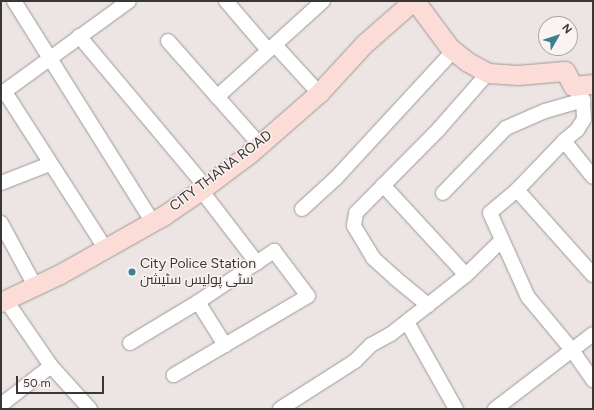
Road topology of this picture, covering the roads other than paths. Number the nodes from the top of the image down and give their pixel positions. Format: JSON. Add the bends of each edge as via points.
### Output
{"nodes":[{"id":1,"x":14,"y":1,"type":"edge"},
{"id":2,"x":226,"y":1,"type":"edge"},
{"id":3,"x":324,"y":1,"type":"edge"},
{"id":4,"x":414,"y":1,"type":"edge"},
{"id":5,"x":122,"y":3,"type":"edge"},
{"id":6,"x":79,"y":36,"type":"junction"},
{"id":7,"x":168,"y":41,"type":"dead end"},
{"id":8,"x":271,"y":47,"type":"junction"},
{"id":9,"x":454,"y":50,"type":"junction"},
{"id":10,"x":49,"y":58,"type":"junction"},
{"id":11,"x":488,"y":73,"type":"junction"},
{"id":12,"x":593,"y":84,"type":"edge"},
{"id":13,"x":3,"y":93,"type":"edge"},
{"id":14,"x":319,"y":93,"type":"junction"},
{"id":15,"x":578,"y":93,"type":"junction"},
{"id":16,"x":217,"y":97,"type":"junction"},
{"id":17,"x":564,"y":140,"type":"junction"},
{"id":18,"x":259,"y":144,"type":"junction"},
{"id":19,"x":50,"y":164,"type":"junction"},
{"id":20,"x":593,"y":177,"type":"edge"},
{"id":21,"x":1,"y":183,"type":"edge"},
{"id":22,"x":383,"y":185,"type":"junction"},
{"id":23,"x":202,"y":188,"type":"junction"},
{"id":24,"x":518,"y":190,"type":"junction"},
{"id":25,"x":443,"y":193,"type":"dead end"},
{"id":26,"x":302,"y":209,"type":"dead end"},
{"id":27,"x":152,"y":221,"type":"junction"},
{"id":28,"x":1,"y":223,"type":"edge"},
{"id":29,"x":502,"y":240,"type":"junction"},
{"id":30,"x":105,"y":248,"type":"junction"},
{"id":31,"x":257,"y":263,"type":"junction"},
{"id":32,"x":593,"y":275,"type":"edge"},
{"id":33,"x":466,"y":276,"type":"junction"},
{"id":34,"x":35,"y":286,"type":"junction"},
{"id":35,"x":3,"y":301,"type":"edge"},
{"id":36,"x":198,"y":302,"type":"junction"},
{"id":37,"x":428,"y":305,"type":"junction"},
{"id":38,"x":407,"y":322,"type":"junction"},
{"id":39,"x":593,"y":334,"type":"edge"},
{"id":40,"x":130,"y":343,"type":"dead end"},
{"id":41,"x":225,"y":345,"type":"junction"},
{"id":42,"x":572,"y":350,"type":"junction"},
{"id":43,"x":51,"y":366,"type":"junction"},
{"id":44,"x":174,"y":375,"type":"dead end"},
{"id":45,"x":593,"y":380,"type":"edge"},
{"id":46,"x":1,"y":405,"type":"edge"},
{"id":47,"x":90,"y":409,"type":"edge"},
{"id":48,"x":280,"y":409,"type":"edge"},
{"id":49,"x":456,"y":409,"type":"edge"},
{"id":50,"x":494,"y":409,"type":"edge"}],
"edges":[{"from":1,"to":10,"type":"street"},
{"from":2,"to":8,"type":"street"},
{"from":3,"to":8,"type":"street"},
{"from":4,"to":9,"type":"street"},
{"from":4,"to":14,"type":"street","name":"CITY THANA ROAD","via":[[364,44]]},
{"from":5,"to":6,"type":"street","via":[[115,12]]},
{"from":6,"to":10,"type":"street"},
{"from":6,"to":23,"type":"street"},
{"from":7,"to":16,"type":"street"},
{"from":8,"to":14,"type":"street"},
{"from":8,"to":16,"type":"street"},
{"from":9,"to":11,"type":"street","via":[[468,62]]},
{"from":9,"to":26,"type":"street","via":[[336,178]]},
{"from":10,"to":13,"type":"street"},
{"from":10,"to":27,"type":"street"},
{"from":11,"to":15,"type":"street","via":[[518,75],[565,71]]},
{"from":11,"to":22,"type":"street","via":[[439,129]]},
{"from":12,"to":15,"type":"street"},
{"from":13,"to":19,"type":"street"},
{"from":14,"to":18,"type":"street","name":"CITY THANA ROAD"},
{"from":15,"to":17,"type":"street","via":[[584,119],[577,130]]},
{"from":15,"to":25,"type":"street","via":[[506,128]]},
{"from":16,"to":18,"type":"street"},
{"from":17,"to":20,"type":"street"},
{"from":17,"to":24,"type":"street"},
{"from":18,"to":23,"type":"street","name":"CITY THANA ROAD"},
{"from":19,"to":21,"type":"street"},
{"from":19,"to":30,"type":"street"},
{"from":22,"to":33,"type":"street"},
{"from":22,"to":37,"type":"street","via":[[356,213],[354,226],[373,258]]},
{"from":23,"to":27,"type":"street","name":"CITY THANA ROAD"},
{"from":23,"to":31,"type":"street"},
{"from":24,"to":29,"type":"street","via":[[490,213]]},
{"from":24,"to":32,"type":"street"},
{"from":27,"to":30,"type":"street","name":"CITY THANA ROAD"},
{"from":28,"to":34,"type":"street"},
{"from":29,"to":33,"type":"street"},
{"from":29,"to":42,"type":"street","via":[[528,297]]},
{"from":30,"to":34,"type":"street","name":"CITY THANA ROAD"},
{"from":31,"to":36,"type":"street"},
{"from":31,"to":41,"type":"street","via":[[274,251],[308,296]]},
{"from":33,"to":37,"type":"street"},
{"from":34,"to":35,"type":"street","name":"CITY THANA ROAD"},
{"from":35,"to":43,"type":"street"},
{"from":36,"to":40,"type":"street"},
{"from":36,"to":41,"type":"street"},
{"from":37,"to":38,"type":"street"},
{"from":38,"to":48,"type":"street","via":[[372,345],[355,361]]},
{"from":38,"to":49,"type":"street"},
{"from":39,"to":42,"type":"street"},
{"from":41,"to":44,"type":"street"},
{"from":42,"to":45,"type":"street"},
{"from":42,"to":50,"type":"street"},
{"from":43,"to":46,"type":"street"},
{"from":43,"to":47,"type":"street"}]}
